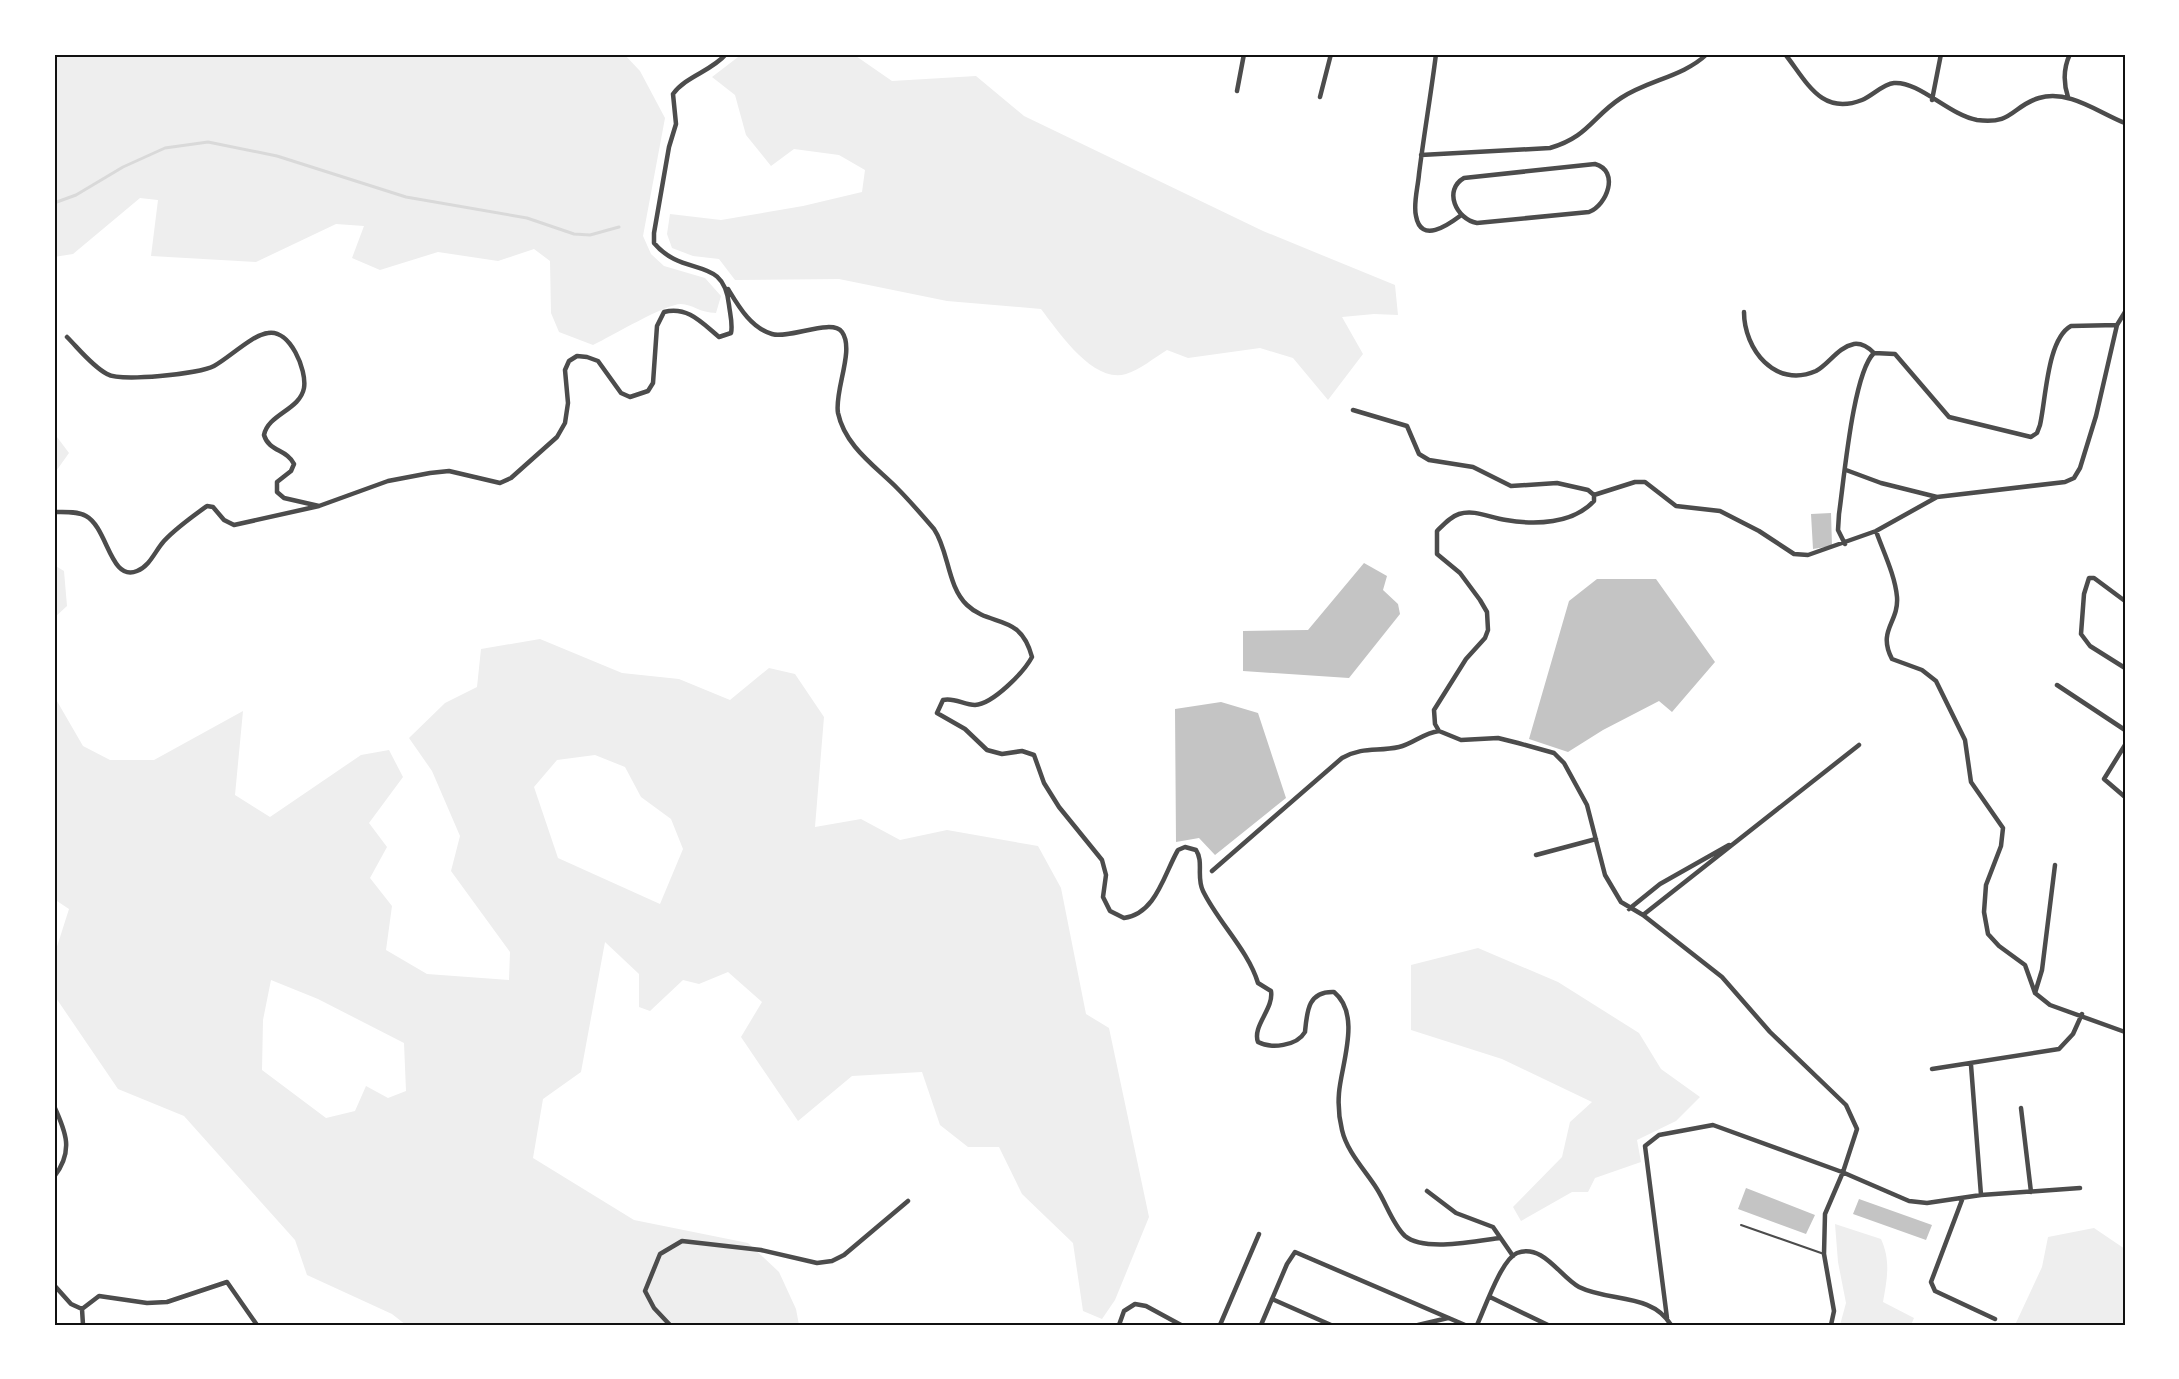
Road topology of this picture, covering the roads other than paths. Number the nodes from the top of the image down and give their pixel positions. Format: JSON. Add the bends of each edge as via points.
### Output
{"nodes":[{"id":1,"x":726,"y":54,"type":"edge"},
{"id":2,"x":1244,"y":54,"type":"edge"},
{"id":3,"x":1331,"y":54,"type":"edge"},
{"id":4,"x":1436,"y":54,"type":"edge"},
{"id":5,"x":1707,"y":54,"type":"edge"},
{"id":6,"x":1785,"y":54,"type":"edge"},
{"id":7,"x":1941,"y":54,"type":"edge"},
{"id":8,"x":2070,"y":54,"type":"edge"},
{"id":9,"x":1237,"y":91,"type":"dead end"},
{"id":10,"x":1320,"y":97,"type":"dead end"},
{"id":11,"x":2068,"y":97,"type":"junction"},
{"id":12,"x":1932,"y":99,"type":"junction"},
{"id":13,"x":2125,"y":123,"type":"edge"},
{"id":14,"x":1421,"y":155,"type":"junction"},
{"id":15,"x":1460,"y":216,"type":"junction"},
{"id":16,"x":728,"y":289,"type":"junction"},
{"id":17,"x":1743,"y":312,"type":"dead end"},
{"id":18,"x":2125,"y":312,"type":"edge"},
{"id":19,"x":2116,"y":325,"type":"junction"},
{"id":20,"x":67,"y":337,"type":"dead end"},
{"id":21,"x":1874,"y":353,"type":"junction"},
{"id":22,"x":1353,"y":410,"type":"dead end"},
{"id":23,"x":1846,"y":470,"type":"junction"},
{"id":24,"x":1594,"y":495,"type":"junction"},
{"id":25,"x":1937,"y":497,"type":"junction"},
{"id":26,"x":318,"y":506,"type":"junction"},
{"id":27,"x":54,"y":512,"type":"edge"},
{"id":28,"x":1876,"y":531,"type":"junction"},
{"id":29,"x":1845,"y":544,"type":"junction"},
{"id":30,"x":2125,"y":601,"type":"edge"},
{"id":31,"x":2125,"y":668,"type":"edge"},
{"id":32,"x":2057,"y":686,"type":"dead end"},
{"id":33,"x":2125,"y":730,"type":"edge"},
{"id":34,"x":1439,"y":731,"type":"junction"},
{"id":35,"x":1859,"y":745,"type":"dead end"},
{"id":36,"x":2125,"y":745,"type":"edge"},
{"id":37,"x":2125,"y":797,"type":"edge"},
{"id":38,"x":1596,"y":839,"type":"junction"},
{"id":39,"x":1740,"y":840,"type":"junction"},
{"id":40,"x":1536,"y":855,"type":"dead end"},
{"id":41,"x":2055,"y":865,"type":"dead end"},
{"id":42,"x":1212,"y":871,"type":"dead end"},
{"id":43,"x":1629,"y":909,"type":"junction"},
{"id":44,"x":1644,"y":915,"type":"junction"},
{"id":45,"x":2035,"y":993,"type":"junction"},
{"id":46,"x":2082,"y":1014,"type":"junction"},
{"id":47,"x":2125,"y":1032,"type":"edge"},
{"id":48,"x":1971,"y":1065,"type":"junction"},
{"id":49,"x":1932,"y":1070,"type":"dead end"},
{"id":50,"x":55,"y":1108,"type":"edge"},
{"id":51,"x":2021,"y":1108,"type":"dead end"},
{"id":52,"x":1843,"y":1172,"type":"junction"},
{"id":53,"x":54,"y":1177,"type":"edge"},
{"id":54,"x":2080,"y":1188,"type":"dead end"},
{"id":55,"x":1427,"y":1191,"type":"dead end"},
{"id":56,"x":2031,"y":1192,"type":"junction"},
{"id":57,"x":1981,"y":1195,"type":"junction"},
{"id":58,"x":1962,"y":1200,"type":"junction"},
{"id":59,"x":908,"y":1201,"type":"dead end"},
{"id":60,"x":1742,"y":1225,"type":"dead end"},
{"id":61,"x":1259,"y":1234,"type":"dead end"},
{"id":62,"x":1500,"y":1238,"type":"junction"},
{"id":63,"x":1824,"y":1254,"type":"junction"},
{"id":64,"x":1513,"y":1256,"type":"junction"},
{"id":65,"x":54,"y":1285,"type":"edge"},
{"id":66,"x":1490,"y":1297,"type":"junction"},
{"id":67,"x":1272,"y":1299,"type":"junction"},
{"id":68,"x":82,"y":1309,"type":"junction"},
{"id":69,"x":1448,"y":1318,"type":"junction"},
{"id":70,"x":1667,"y":1318,"type":"junction"},
{"id":71,"x":1995,"y":1319,"type":"dead end"},
{"id":72,"x":1549,"y":1324,"type":"edge"},
{"id":73,"x":83,"y":1325,"type":"edge"},
{"id":74,"x":256,"y":1325,"type":"edge"},
{"id":75,"x":670,"y":1325,"type":"edge"},
{"id":76,"x":1119,"y":1325,"type":"edge"},
{"id":77,"x":1181,"y":1325,"type":"edge"},
{"id":78,"x":1220,"y":1325,"type":"edge"},
{"id":79,"x":1261,"y":1325,"type":"edge"},
{"id":80,"x":1331,"y":1325,"type":"edge"},
{"id":81,"x":1418,"y":1325,"type":"edge"},
{"id":82,"x":1465,"y":1325,"type":"edge"},
{"id":83,"x":1477,"y":1325,"type":"edge"},
{"id":84,"x":1671,"y":1325,"type":"edge"},
{"id":85,"x":1831,"y":1325,"type":"edge"}],
"edges":[{"from":1,"to":16,"type":"street","via":[[673,94],[676,124],[654,243],[672,260],[719,276]]},
{"from":2,"to":9,"type":"street"},
{"from":3,"to":10,"type":"street"},
{"from":4,"to":14,"type":"street"},
{"from":5,"to":14,"type":"street","via":[[1698,63],[1619,99],[1583,134],[1567,143],[1550,148]]},
{"from":6,"to":12,"type":"street","via":[[1819,98],[1830,104],[1844,105],[1863,99],[1895,83]]},
{"from":7,"to":12,"type":"street"},
{"from":8,"to":11,"type":"street","via":[[2064,68]]},
{"from":11,"to":12,"type":"street","via":[[2041,97],[1996,121],[1957,114]]},
{"from":11,"to":13,"type":"street"},
{"from":14,"to":15,"type":"street","via":[[1416,217],[1421,225],[1438,231]]},
{"from":15,"to":15,"type":"street","via":[[1477,223],[1589,212],[1606,198],[1608,174],[1595,164],[1464,178],[1456,185],[1454,194]]},
{"from":16,"to":26,"type":"street","via":[[732,327],[725,337],[719,337],[683,311],[664,312],[657,326],[653,383],[640,395],[630,397],[621,393],[598,361],[577,356],[569,361],[565,370],[565,423],[557,437],[511,478],[500,483],[458,472],[430,472],[387,481]]},
{"from":16,"to":62,"type":"street","via":[[753,323],[773,334],[830,326],[843,333],[846,342],[838,414],[847,436],[934,529],[960,596],[969,608],[1002,620],[1028,643],[1032,657],[1025,669],[982,704],[949,699],[940,704],[937,713],[965,729],[987,750],[1034,755],[1044,783],[1059,807],[1102,860],[1106,875],[1103,897],[1114,914],[1124,918],[1142,912],[1178,850],[1196,850],[1203,892],[1258,983],[1271,991],[1271,1004],[1258,1030],[1258,1042],[1295,1042],[1305,1032],[1308,1008],[1314,997],[1334,992],[1342,1000],[1349,1042],[1339,1092],[1342,1129],[1349,1148],[1402,1233],[1428,1244]]},
{"from":17,"to":21,"type":"street","via":[[1755,355],[1784,372],[1801,375],[1815,370],[1856,344]]},
{"from":18,"to":19,"type":"street"},
{"from":19,"to":21,"type":"street","via":[[2071,326],[2065,330],[2054,350],[2037,433],[2031,436],[1948,417],[1895,354]]},
{"from":19,"to":25,"type":"street","via":[[2096,416],[2074,478]]},
{"from":20,"to":26,"type":"street","via":[[102,371],[119,378],[199,373],[264,333],[278,334],[298,358],[304,390],[265,429],[266,442],[288,455],[294,464],[276,488],[284,498]]},
{"from":21,"to":23,"type":"street","via":[[1867,360],[1857,398]]},
{"from":22,"to":24,"type":"street","via":[[1407,426],[1419,454],[1429,460],[1473,467],[1511,486],[1557,483]]},
{"from":23,"to":25,"type":"street"},
{"from":23,"to":29,"type":"street","via":[[1838,530]]},
{"from":24,"to":29,"type":"street","via":[[1645,482],[1676,506],[1720,511],[1794,554],[1808,555]]},
{"from":24,"to":34,"type":"street","via":[[1587,509],[1557,521],[1536,523],[1460,514],[1437,531],[1437,554],[1448,560],[1470,585],[1487,612],[1488,630],[1434,710]]},
{"from":25,"to":28,"type":"street"},
{"from":26,"to":27,"type":"street","via":[[234,525],[207,506],[164,541],[150,562],[127,574],[116,564],[93,522],[85,516]]},
{"from":28,"to":29,"type":"street"},
{"from":28,"to":45,"type":"street","via":[[1897,597],[1885,636],[1887,648],[1892,659],[1922,670],[1936,681],[1965,740],[1971,782],[2003,828],[2001,846],[1986,885],[1984,912],[1988,934],[2025,965]]},
{"from":30,"to":31,"type":"street","via":[[2089,578],[2081,634],[2090,646]]},
{"from":32,"to":33,"type":"street"},
{"from":34,"to":38,"type":"street","via":[[1461,740],[1498,738],[1554,753],[1564,763],[1587,805]]},
{"from":34,"to":42,"type":"street","via":[[1428,732],[1399,747],[1355,751],[1342,758]]},
{"from":35,"to":39,"type":"street"},
{"from":36,"to":37,"type":"street","via":[[2104,779]]},
{"from":38,"to":40,"type":"street"},
{"from":38,"to":43,"type":"street","via":[[1605,875]]},
{"from":39,"to":43,"type":"street","via":[[1660,884]]},
{"from":39,"to":44,"type":"street"},
{"from":41,"to":45,"type":"street","via":[[2042,970]]},
{"from":43,"to":44,"type":"street"},
{"from":44,"to":52,"type":"street","via":[[1722,977],[1770,1032],[1846,1105],[1857,1129]]},
{"from":45,"to":46,"type":"street","via":[[2050,1005]]},
{"from":46,"to":47,"type":"street"},
{"from":46,"to":48,"type":"street","via":[[2073,1034],[2059,1049]]},
{"from":48,"to":49,"type":"street"},
{"from":48,"to":57,"type":"street"},
{"from":50,"to":53,"type":"street","via":[[68,1144],[64,1162]]},
{"from":51,"to":56,"type":"street"},
{"from":52,"to":58,"type":"street","via":[[1909,1201]]},
{"from":52,"to":63,"type":"street","via":[[1825,1214]]},
{"from":52,"to":70,"type":"street","via":[[1713,1125],[1659,1135],[1645,1146]]},
{"from":54,"to":56,"type":"street"},
{"from":55,"to":62,"type":"street","via":[[1456,1213],[1493,1227]]},
{"from":56,"to":57,"type":"street"},
{"from":57,"to":58,"type":"street"},
{"from":58,"to":71,"type":"street","via":[[1931,1282],[1935,1291]]},
{"from":59,"to":75,"type":"street","via":[[832,1261],[817,1263],[694,1241],[674,1244],[656,1261],[645,1291]]},
{"from":60,"to":63,"type":"lane"},
{"from":61,"to":78,"type":"street"},
{"from":62,"to":64,"type":"street"},
{"from":63,"to":85,"type":"street","via":[[1834,1311]]},
{"from":64,"to":66,"type":"street"},
{"from":64,"to":70,"type":"street","via":[[1527,1252],[1540,1255],[1578,1286],[1641,1303]]},
{"from":65,"to":68,"type":"street","via":[[71,1304]]},
{"from":66,"to":72,"type":"street"},
{"from":66,"to":83,"type":"street"},
{"from":67,"to":69,"type":"street","via":[[1287,1264],[1295,1252],[1300,1252]]},
{"from":67,"to":79,"type":"street"},
{"from":67,"to":80,"type":"street"},
{"from":68,"to":73,"type":"street"},
{"from":68,"to":74,"type":"street","via":[[99,1296],[167,1302],[227,1282]]},
{"from":69,"to":81,"type":"street"},
{"from":69,"to":82,"type":"street"},
{"from":70,"to":84,"type":"street"},
{"from":76,"to":77,"type":"street","via":[[1124,1311],[1140,1304]]}]}
